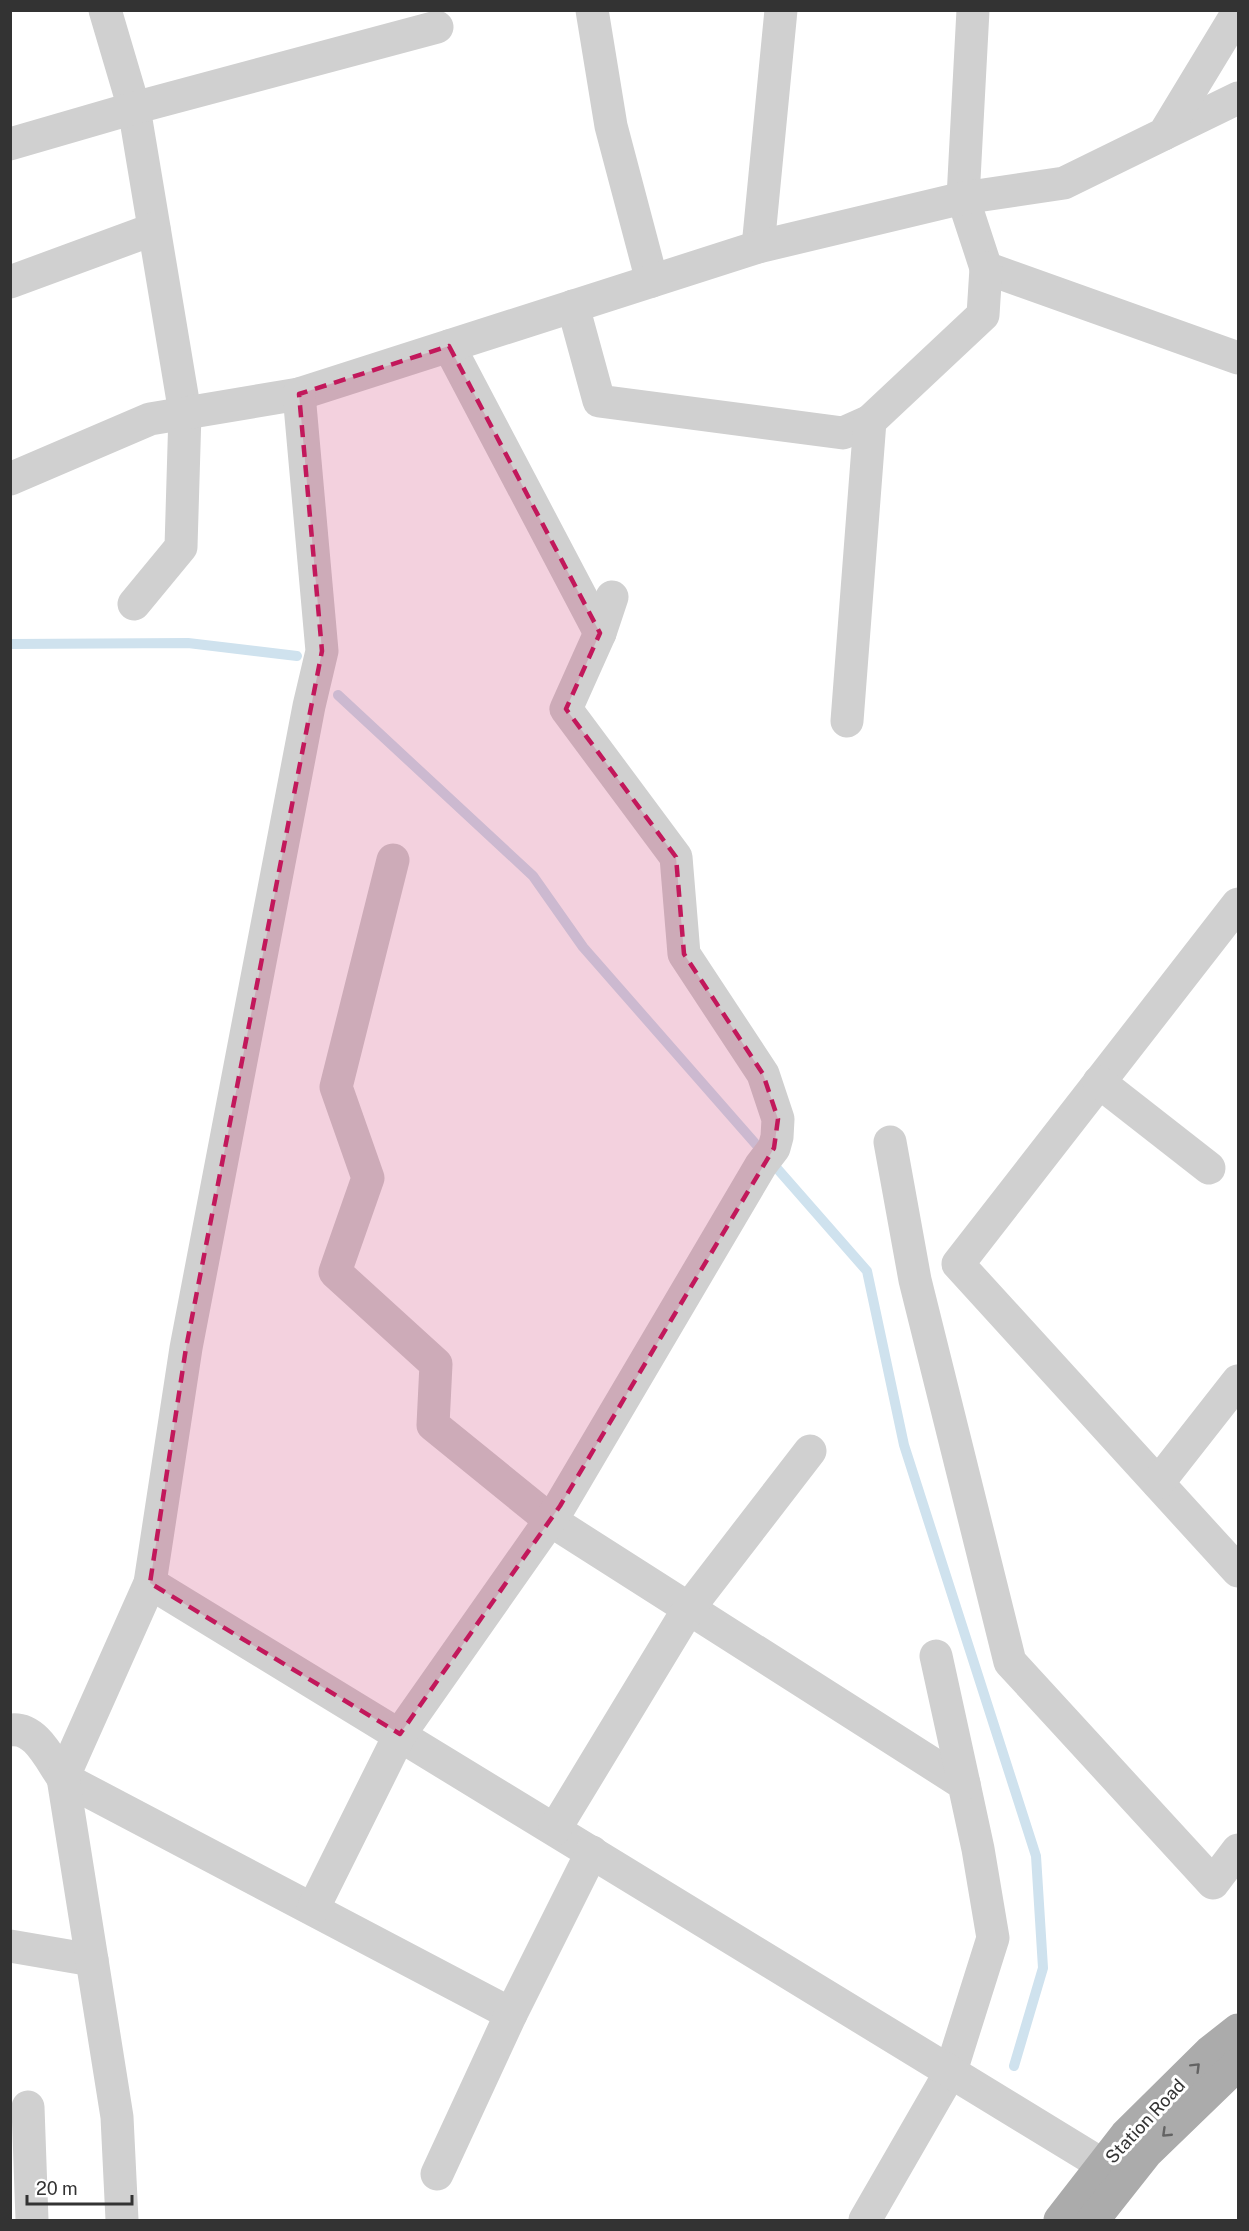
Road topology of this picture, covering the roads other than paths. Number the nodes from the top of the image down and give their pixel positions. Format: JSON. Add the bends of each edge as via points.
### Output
{"nodes":[{"id":1,"x":105,"y":10,"type":"edge"},
{"id":2,"x":592,"y":10,"type":"edge"},
{"id":3,"x":781,"y":10,"type":"edge"},
{"id":4,"x":973,"y":10,"type":"edge"},
{"id":5,"x":1239,"y":12,"type":"edge"},
{"id":6,"x":437,"y":27,"type":"dead end"},
{"id":7,"x":1239,"y":98,"type":"edge"},
{"id":8,"x":134,"y":108,"type":"junction"},
{"id":9,"x":1164,"y":134,"type":"junction"},
{"id":10,"x":10,"y":144,"type":"edge"},
{"id":11,"x":963,"y":198,"type":"junction"},
{"id":12,"x":154,"y":229,"type":"junction"},
{"id":13,"x":758,"y":247,"type":"junction"},
{"id":14,"x":986,"y":268,"type":"junction"},
{"id":15,"x":652,"y":281,"type":"junction"},
{"id":16,"x":10,"y":282,"type":"edge"},
{"id":17,"x":573,"y":306,"type":"junction"},
{"id":18,"x":449,"y":346,"type":"junction"},
{"id":19,"x":1239,"y":358,"type":"edge"},
{"id":20,"x":299,"y":394,"type":"junction"},
{"id":21,"x":185,"y":413,"type":"junction"},
{"id":22,"x":870,"y":421,"type":"junction"},
{"id":23,"x":10,"y":479,"type":"edge"},
{"id":24,"x":612,"y":597,"type":"dead end"},
{"id":25,"x":134,"y":604,"type":"dead end"},
{"id":26,"x":600,"y":633,"type":"junction"},
{"id":27,"x":847,"y":721,"type":"dead end"},
{"id":28,"x":393,"y":860,"type":"dead end"},
{"id":29,"x":1238,"y":904,"type":"edge"},
{"id":30,"x":1099,"y":1082,"type":"junction"},
{"id":31,"x":890,"y":1142,"type":"dead end"},
{"id":32,"x":1209,"y":1168,"type":"dead end"},
{"id":33,"x":1239,"y":1381,"type":"edge"},
{"id":34,"x":810,"y":1451,"type":"dead end"},
{"id":35,"x":1158,"y":1483,"type":"junction"},
{"id":36,"x":550,"y":1520,"type":"junction"},
{"id":37,"x":1239,"y":1570,"type":"edge"},
{"id":38,"x":150,"y":1582,"type":"junction"},
{"id":39,"x":689,"y":1608,"type":"junction"},
{"id":40,"x":936,"y":1656,"type":"dead end"},
{"id":41,"x":10,"y":1730,"type":"edge"},
{"id":42,"x":400,"y":1734,"type":"junction"},
{"id":43,"x":63,"y":1778,"type":"junction"},
{"id":44,"x":964,"y":1784,"type":"junction"},
{"id":45,"x":555,"y":1829,"type":"junction"},
{"id":46,"x":1239,"y":1850,"type":"edge"},
{"id":47,"x":592,"y":1852,"type":"junction"},
{"id":48,"x":313,"y":1909,"type":"junction"},
{"id":49,"x":10,"y":1946,"type":"edge"},
{"id":50,"x":92,"y":1960,"type":"junction"},
{"id":51,"x":511,"y":2014,"type":"junction"},
{"id":52,"x":1239,"y":2030,"type":"edge"},
{"id":53,"x":1239,"y":2064,"type":"edge"},
{"id":54,"x":951,"y":2070,"type":"junction"},
{"id":55,"x":28,"y":2107,"type":"dead end"},
{"id":56,"x":1103,"y":2165,"type":"junction"},
{"id":57,"x":437,"y":2174,"type":"dead end"},
{"id":58,"x":32,"y":2220,"type":"edge"},
{"id":59,"x":122,"y":2220,"type":"edge"},
{"id":60,"x":865,"y":2220,"type":"edge"},
{"id":61,"x":1060,"y":2220,"type":"edge"},
{"id":62,"x":1093,"y":2220,"type":"edge"}],
"edges":[{"from":1,"to":8,"type":"street"},
{"from":2,"to":15,"type":"street","via":[[611,126]]},
{"from":3,"to":13,"type":"street"},
{"from":4,"to":11,"type":"street"},
{"from":5,"to":9,"type":"street"},
{"from":6,"to":8,"type":"street"},
{"from":7,"to":9,"type":"street"},
{"from":8,"to":10,"type":"street"},
{"from":8,"to":12,"type":"street"},
{"from":9,"to":11,"type":"street","via":[[1064,183]]},
{"from":11,"to":13,"type":"street"},
{"from":11,"to":14,"type":"street"},
{"from":12,"to":16,"type":"street"},
{"from":12,"to":21,"type":"street"},
{"from":13,"to":15,"type":"street"},
{"from":14,"to":19,"type":"street"},
{"from":14,"to":22,"type":"street","via":[[983,315]]},
{"from":15,"to":17,"type":"street"},
{"from":17,"to":18,"type":"street"},
{"from":17,"to":22,"type":"street","via":[[599,401],[843,433]]},
{"from":18,"to":20,"type":"street"},
{"from":18,"to":26,"type":"street"},
{"from":20,"to":21,"type":"street"},
{"from":20,"to":38,"type":"street","via":[[322,651],[186,1348]]},
{"from":21,"to":23,"type":"street","via":[[150,419]]},
{"from":21,"to":25,"type":"street","via":[[181,547]]},
{"from":22,"to":27,"type":"street"},
{"from":24,"to":26,"type":"street"},
{"from":26,"to":36,"type":"street","via":[[566,709],[676,856],[684,954],[763,1074],[778,1119],[777,1137]]},
{"from":28,"to":36,"type":"street","via":[[336,1087],[368,1178],[335,1272],[436,1364],[433,1425]]},
{"from":29,"to":30,"type":"street"},
{"from":30,"to":32,"type":"street"},
{"from":30,"to":35,"type":"street","via":[[958,1264]]},
{"from":31,"to":46,"type":"street","via":[[915,1280],[1010,1662],[1213,1883]]},
{"from":33,"to":35,"type":"street"},
{"from":34,"to":39,"type":"street"},
{"from":35,"to":37,"type":"street"},
{"from":36,"to":39,"type":"street"},
{"from":36,"to":42,"type":"street"},
{"from":38,"to":42,"type":"street"},
{"from":38,"to":43,"type":"street"},
{"from":39,"to":44,"type":"street"},
{"from":39,"to":45,"type":"street"},
{"from":40,"to":44,"type":"street"},
{"from":41,"to":43,"type":"street","via":[[28,1731]]},
{"from":42,"to":45,"type":"street"},
{"from":42,"to":48,"type":"street"},
{"from":43,"to":48,"type":"street"},
{"from":43,"to":50,"type":"street"},
{"from":44,"to":54,"type":"street","via":[[993,1938]]},
{"from":45,"to":47,"type":"street"},
{"from":47,"to":51,"type":"street"},
{"from":47,"to":54,"type":"street"},
{"from":48,"to":51,"type":"street"},
{"from":49,"to":50,"type":"street"},
{"from":50,"to":59,"type":"street","via":[[117,2117]]},
{"from":51,"to":57,"type":"street"},
{"from":56,"to":52,"type":"main road","name":"Station Road","one_way":true,"via":[[1126,2135],[1210,2052]]},
{"from":53,"to":62,"type":"main road","name":"Station Road","one_way":true,"via":[[1146,2153]]},
{"from":54,"to":56,"type":"street"},
{"from":54,"to":60,"type":"street"},
{"from":55,"to":58,"type":"street"},
{"from":56,"to":61,"type":"main road","name":"Station Road"}]}
